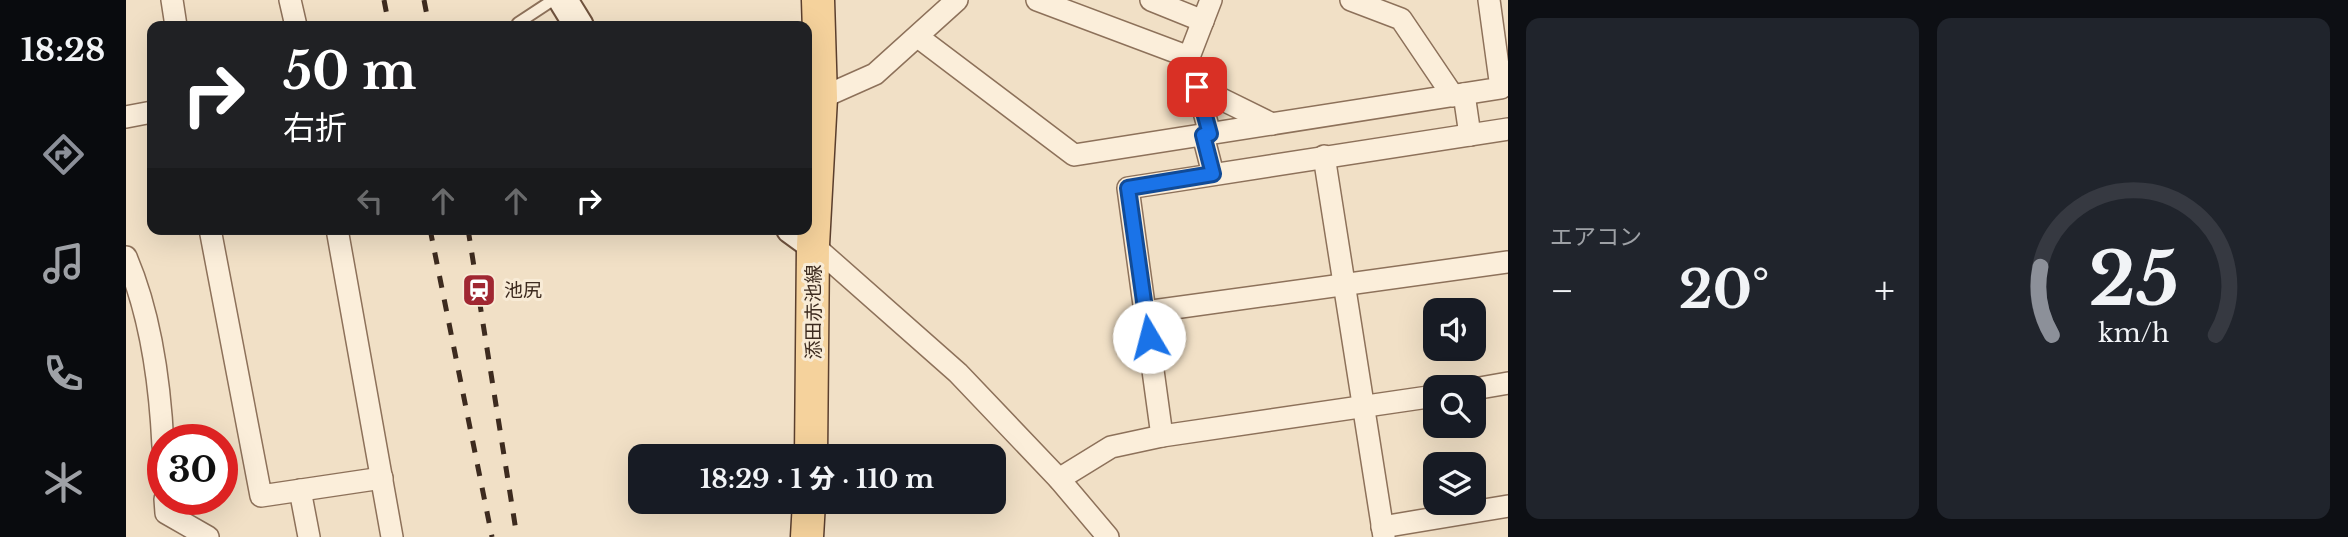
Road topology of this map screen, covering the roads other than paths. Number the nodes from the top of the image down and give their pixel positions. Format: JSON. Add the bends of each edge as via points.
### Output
{"nodes":[{"id":1,"x":173,"y":0,"type":"edge"},
{"id":2,"x":290,"y":0,"type":"edge"},
{"id":3,"x":553,"y":0,"type":"edge"},
{"id":4,"x":563,"y":0,"type":"edge"},
{"id":5,"x":818,"y":0,"type":"edge"},
{"id":6,"x":957,"y":0,"type":"edge"},
{"id":7,"x":1037,"y":0,"type":"edge"},
{"id":8,"x":1151,"y":0,"type":"edge"},
{"id":9,"x":1211,"y":0,"type":"edge"},
{"id":10,"x":1489,"y":0,"type":"edge"},
{"id":11,"x":1356,"y":1,"type":"edge"},
{"id":12,"x":175,"y":21,"type":"edge"},
{"id":13,"x":295,"y":21,"type":"edge"},
{"id":14,"x":521,"y":21,"type":"edge"},
{"id":15,"x":576,"y":21,"type":"edge"},
{"id":16,"x":1203,"y":21,"type":"junction"},
{"id":17,"x":918,"y":37,"type":"junction"},
{"id":18,"x":1189,"y":57,"type":"junction"},
{"id":19,"x":1197,"y":87,"type":"junction"},
{"id":20,"x":1458,"y":95,"type":"junction"},
{"id":21,"x":821,"y":98,"type":"junction"},
{"id":22,"x":147,"y":113,"type":"edge"},
{"id":23,"x":126,"y":117,"type":"edge"},
{"id":24,"x":1272,"y":124,"type":"junction"},
{"id":25,"x":1508,"y":129,"type":"edge"},
{"id":26,"x":1206,"y":134,"type":"junction"},
{"id":27,"x":1470,"y":135,"type":"junction"},
{"id":28,"x":1324,"y":156,"type":"junction"},
{"id":29,"x":812,"y":164,"type":"edge"},
{"id":30,"x":1213,"y":174,"type":"junction"},
{"id":31,"x":211,"y":235,"type":"edge"},
{"id":32,"x":338,"y":235,"type":"edge"},
{"id":33,"x":802,"y":237,"type":"edge"},
{"id":34,"x":126,"y":257,"type":"edge"},
{"id":35,"x":1508,"y":262,"type":"edge"},
{"id":36,"x":1344,"y":285,"type":"junction"},
{"id":37,"x":133,"y":295,"type":"edge"},
{"id":38,"x":1145,"y":312,"type":"junction"},
{"id":39,"x":1508,"y":383,"type":"edge"},
{"id":40,"x":1486,"y":387,"type":"edge"},
{"id":41,"x":1423,"y":398,"type":"edge"},
{"id":42,"x":1363,"y":408,"type":"junction"},
{"id":43,"x":162,"y":424,"type":"edge"},
{"id":44,"x":1162,"y":436,"type":"junction"},
{"id":45,"x":810,"y":444,"type":"edge"},
{"id":46,"x":382,"y":478,"type":"junction"},
{"id":47,"x":1059,"y":479,"type":"junction"},
{"id":48,"x":300,"y":490,"type":"junction"},
{"id":49,"x":1508,"y":506,"type":"edge"},
{"id":50,"x":808,"y":514,"type":"edge"},
{"id":51,"x":170,"y":515,"type":"edge"},
{"id":52,"x":1383,"y":532,"type":"edge"},
{"id":53,"x":208,"y":537,"type":"edge"},
{"id":54,"x":309,"y":537,"type":"edge"},
{"id":55,"x":393,"y":537,"type":"edge"},
{"id":56,"x":807,"y":537,"type":"edge"},
{"id":57,"x":1108,"y":537,"type":"edge"}],
"edges":[{"from":1,"to":12,"type":"street"},
{"from":2,"to":13,"type":"street"},
{"from":3,"to":14,"type":"lane"},
{"from":4,"to":15,"type":"main road"},
{"from":5,"to":21,"type":"main road","name":"添田赤池線"},
{"from":6,"to":17,"type":"street"},
{"from":7,"to":18,"type":"street"},
{"from":8,"to":16,"type":"street"},
{"from":9,"to":16,"type":"street"},
{"from":10,"to":20,"type":"street","via":[[1501,88]]},
{"from":11,"to":20,"type":"street","via":[[1401,19]]},
{"from":16,"to":18,"type":"street"},
{"from":17,"to":21,"type":"street","via":[[875,74]]},
{"from":17,"to":26,"type":"street","via":[[1074,155]]},
{"from":18,"to":19,"type":"street"},
{"from":19,"to":24,"type":"street"},
{"from":19,"to":26,"type":"street"},
{"from":20,"to":24,"type":"street"},
{"from":20,"to":27,"type":"street"},
{"from":21,"to":29,"type":"main road","name":"添田赤池線"},
{"from":22,"to":23,"type":"street"},
{"from":24,"to":26,"type":"street"},
{"from":25,"to":27,"type":"street"},
{"from":26,"to":30,"type":"street"},
{"from":27,"to":28,"type":"street"},
{"from":28,"to":30,"type":"street"},
{"from":28,"to":36,"type":"street"},
{"from":30,"to":38,"type":"street","via":[[1128,188]]},
{"from":31,"to":48,"type":"street","via":[[261,496]]},
{"from":32,"to":46,"type":"street"},
{"from":33,"to":45,"type":"main road","name":"添田赤池線"},
{"from":33,"to":47,"type":"street","via":[[958,373]]},
{"from":34,"to":37,"type":"street"},
{"from":35,"to":36,"type":"street"},
{"from":36,"to":38,"type":"street"},
{"from":36,"to":42,"type":"street"},
{"from":37,"to":43,"type":"street","via":[[161,402]]},
{"from":38,"to":44,"type":"street"},
{"from":39,"to":40,"type":"street"},
{"from":41,"to":42,"type":"street"},
{"from":42,"to":44,"type":"street"},
{"from":42,"to":52,"type":"street"},
{"from":44,"to":47,"type":"street","via":[[1111,447]]},
{"from":46,"to":48,"type":"street"},
{"from":46,"to":55,"type":"street"},
{"from":47,"to":57,"type":"street"},
{"from":48,"to":54,"type":"street"},
{"from":49,"to":52,"type":"street"},
{"from":50,"to":56,"type":"main road"},
{"from":51,"to":53,"type":"street"}]}
